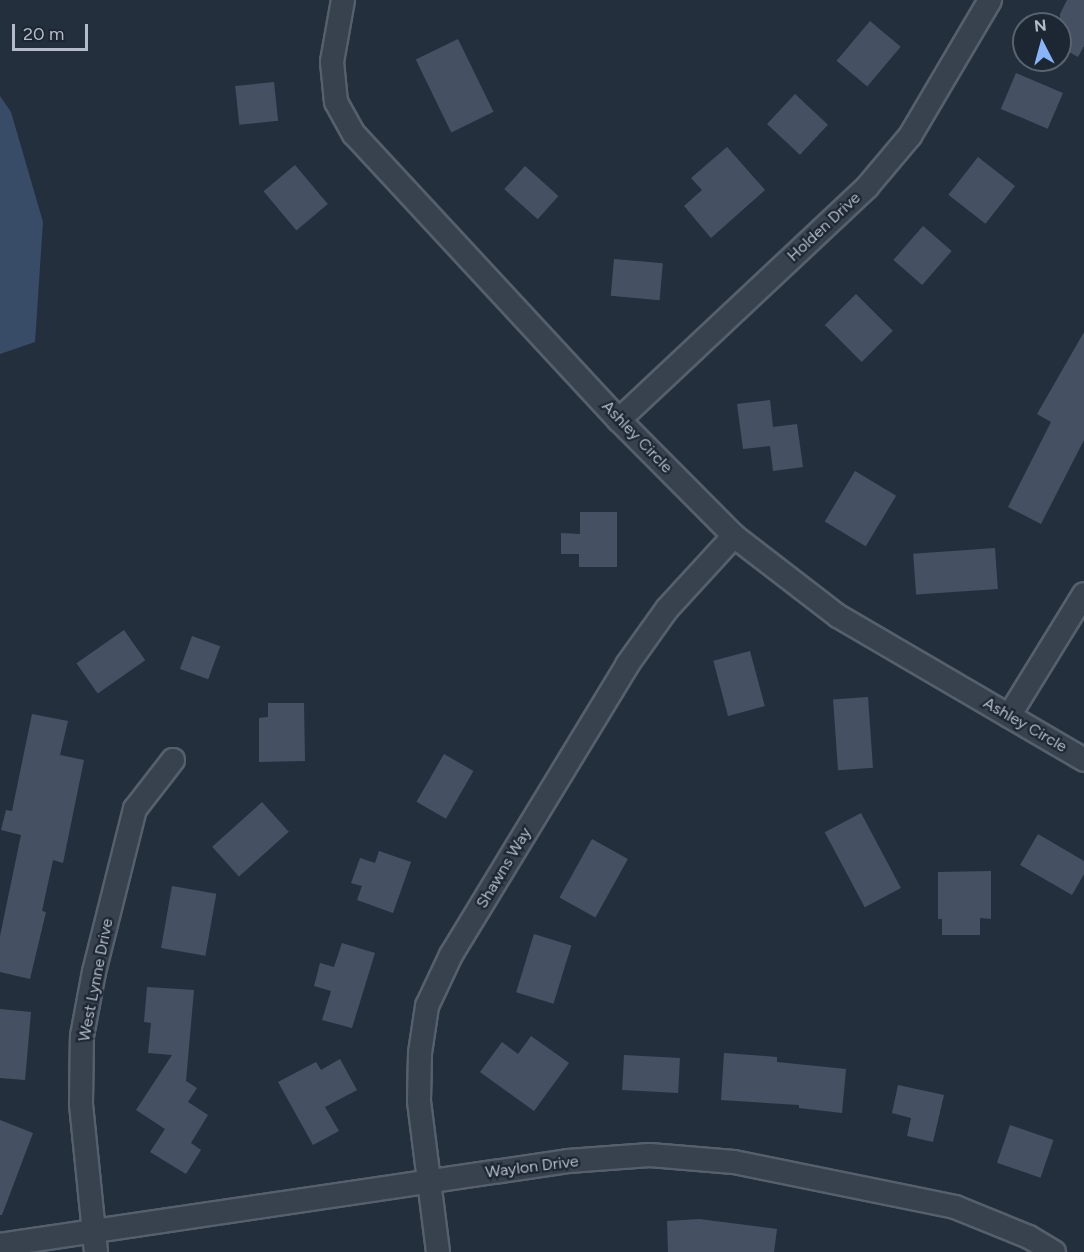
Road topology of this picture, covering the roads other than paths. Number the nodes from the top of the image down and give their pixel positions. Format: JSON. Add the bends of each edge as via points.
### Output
{"nodes":[{"id":1,"x":343,"y":0,"type":"edge"},
{"id":2,"x":990,"y":0,"type":"edge"},
{"id":3,"x":619,"y":420,"type":"junction"},
{"id":4,"x":734,"y":536,"type":"junction"},
{"id":5,"x":1084,"y":594,"type":"edge"},
{"id":6,"x":1009,"y":716,"type":"junction"},
{"id":7,"x":173,"y":760,"type":"dead end"},
{"id":8,"x":1084,"y":760,"type":"edge"},
{"id":9,"x":428,"y":1181,"type":"junction"},
{"id":10,"x":95,"y":1242,"type":"edge"},
{"id":11,"x":0,"y":1245,"type":"edge"},
{"id":12,"x":438,"y":1252,"type":"edge"},
{"id":13,"x":1054,"y":1252,"type":"edge"}],
"edges":[{"from":1,"to":3,"type":"street","name":"Ashley Circle","via":[[332,62],[336,102],[354,134]]},
{"from":2,"to":3,"type":"street","name":"Holden Drive","via":[[910,136],[867,187]]},
{"from":3,"to":4,"type":"street","name":"Ashley Circle"},
{"from":4,"to":6,"type":"street","name":"Ashley Circle","via":[[838,616]]},
{"from":4,"to":9,"type":"street","name":"Shawns Way","via":[[667,609],[627,665],[452,955],[428,1006],[420,1053],[419,1101]]},
{"from":5,"to":6,"type":"street"},
{"from":6,"to":8,"type":"street","name":"Ashley Circle"},
{"from":7,"to":10,"type":"street","name":"West Lynne Drive","via":[[135,809],[82,1036],[81,1104]]},
{"from":9,"to":10,"type":"street","name":"Waylon Drive"},
{"from":9,"to":12,"type":"street","name":"Shawns Way"},
{"from":9,"to":13,"type":"street","name":"Waylon Drive","via":[[568,1161],[650,1155],[734,1162],[955,1207],[1029,1237]]},
{"from":10,"to":11,"type":"street","name":"Waylon Drive"}]}
